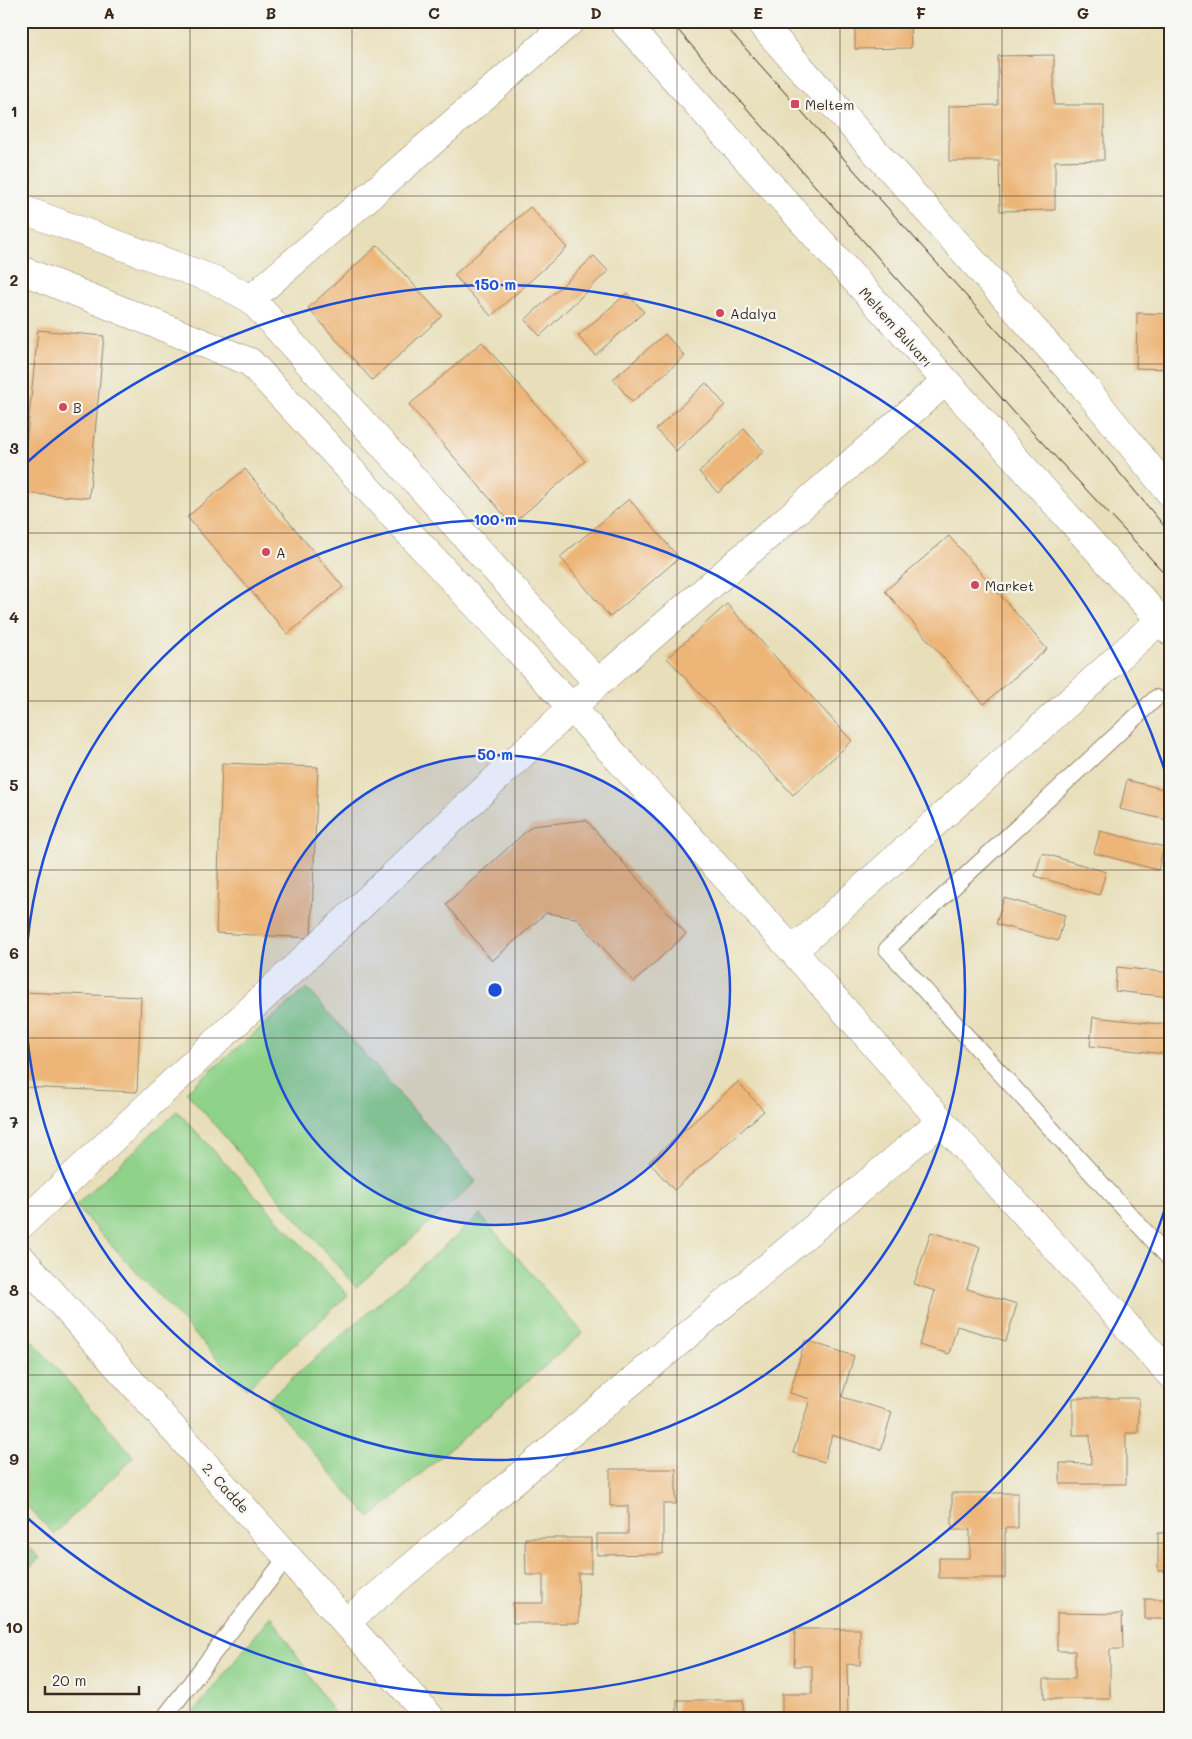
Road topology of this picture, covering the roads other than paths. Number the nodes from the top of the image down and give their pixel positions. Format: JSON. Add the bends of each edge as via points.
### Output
{"nodes":[{"id":1,"x":572,"y":21,"type":"edge"},
{"id":2,"x":623,"y":21,"type":"edge"},
{"id":3,"x":759,"y":21,"type":"edge"},
{"id":4,"x":21,"y":208,"type":"edge"},
{"id":5,"x":21,"y":270,"type":"edge"},
{"id":6,"x":251,"y":299,"type":"junction"},
{"id":7,"x":946,"y":382,"type":"junction"},
{"id":8,"x":1171,"y":494,"type":"edge"},
{"id":9,"x":1166,"y":626,"type":"edge"},
{"id":10,"x":598,"y":683,"type":"junction"},
{"id":11,"x":1156,"y":698,"type":"dead end"},
{"id":12,"x":572,"y":708,"type":"junction"},
{"id":13,"x":794,"y":951,"type":"junction"},
{"id":14,"x":941,"y":1121,"type":"junction"},
{"id":15,"x":21,"y":1225,"type":"edge"},
{"id":16,"x":21,"y":1258,"type":"edge"},
{"id":17,"x":1171,"y":1260,"type":"edge"},
{"id":18,"x":1171,"y":1375,"type":"edge"},
{"id":19,"x":287,"y":1557,"type":"junction"},
{"id":20,"x":345,"y":1623,"type":"junction"},
{"id":21,"x":164,"y":1718,"type":"edge"},
{"id":22,"x":431,"y":1718,"type":"edge"}],
"edges":[{"from":1,"to":6,"type":"street"},
{"from":2,"to":7,"type":"street","name":"Meltem Bulvarı"},
{"from":3,"to":8,"type":"street","via":[[1083,385]]},
{"from":4,"to":6,"type":"street","via":[[215,280]]},
{"from":5,"to":12,"type":"street","via":[[250,362]]},
{"from":6,"to":10,"type":"street"},
{"from":7,"to":9,"type":"street","name":"Meltem Bulvarı"},
{"from":7,"to":10,"type":"street"},
{"from":9,"to":13,"type":"street"},
{"from":10,"to":12,"type":"street"},
{"from":11,"to":17,"type":"lane","via":[[887,948]]},
{"from":12,"to":13,"type":"street"},
{"from":12,"to":15,"type":"street"},
{"from":13,"to":14,"type":"street"},
{"from":14,"to":18,"type":"street"},
{"from":14,"to":20,"type":"street"},
{"from":16,"to":19,"type":"street","name":"2. Cadde"},
{"from":19,"to":20,"type":"street","name":"2. Cadde"},
{"from":19,"to":21,"type":"lane"},
{"from":20,"to":22,"type":"street","name":"2. Cadde"}]}
